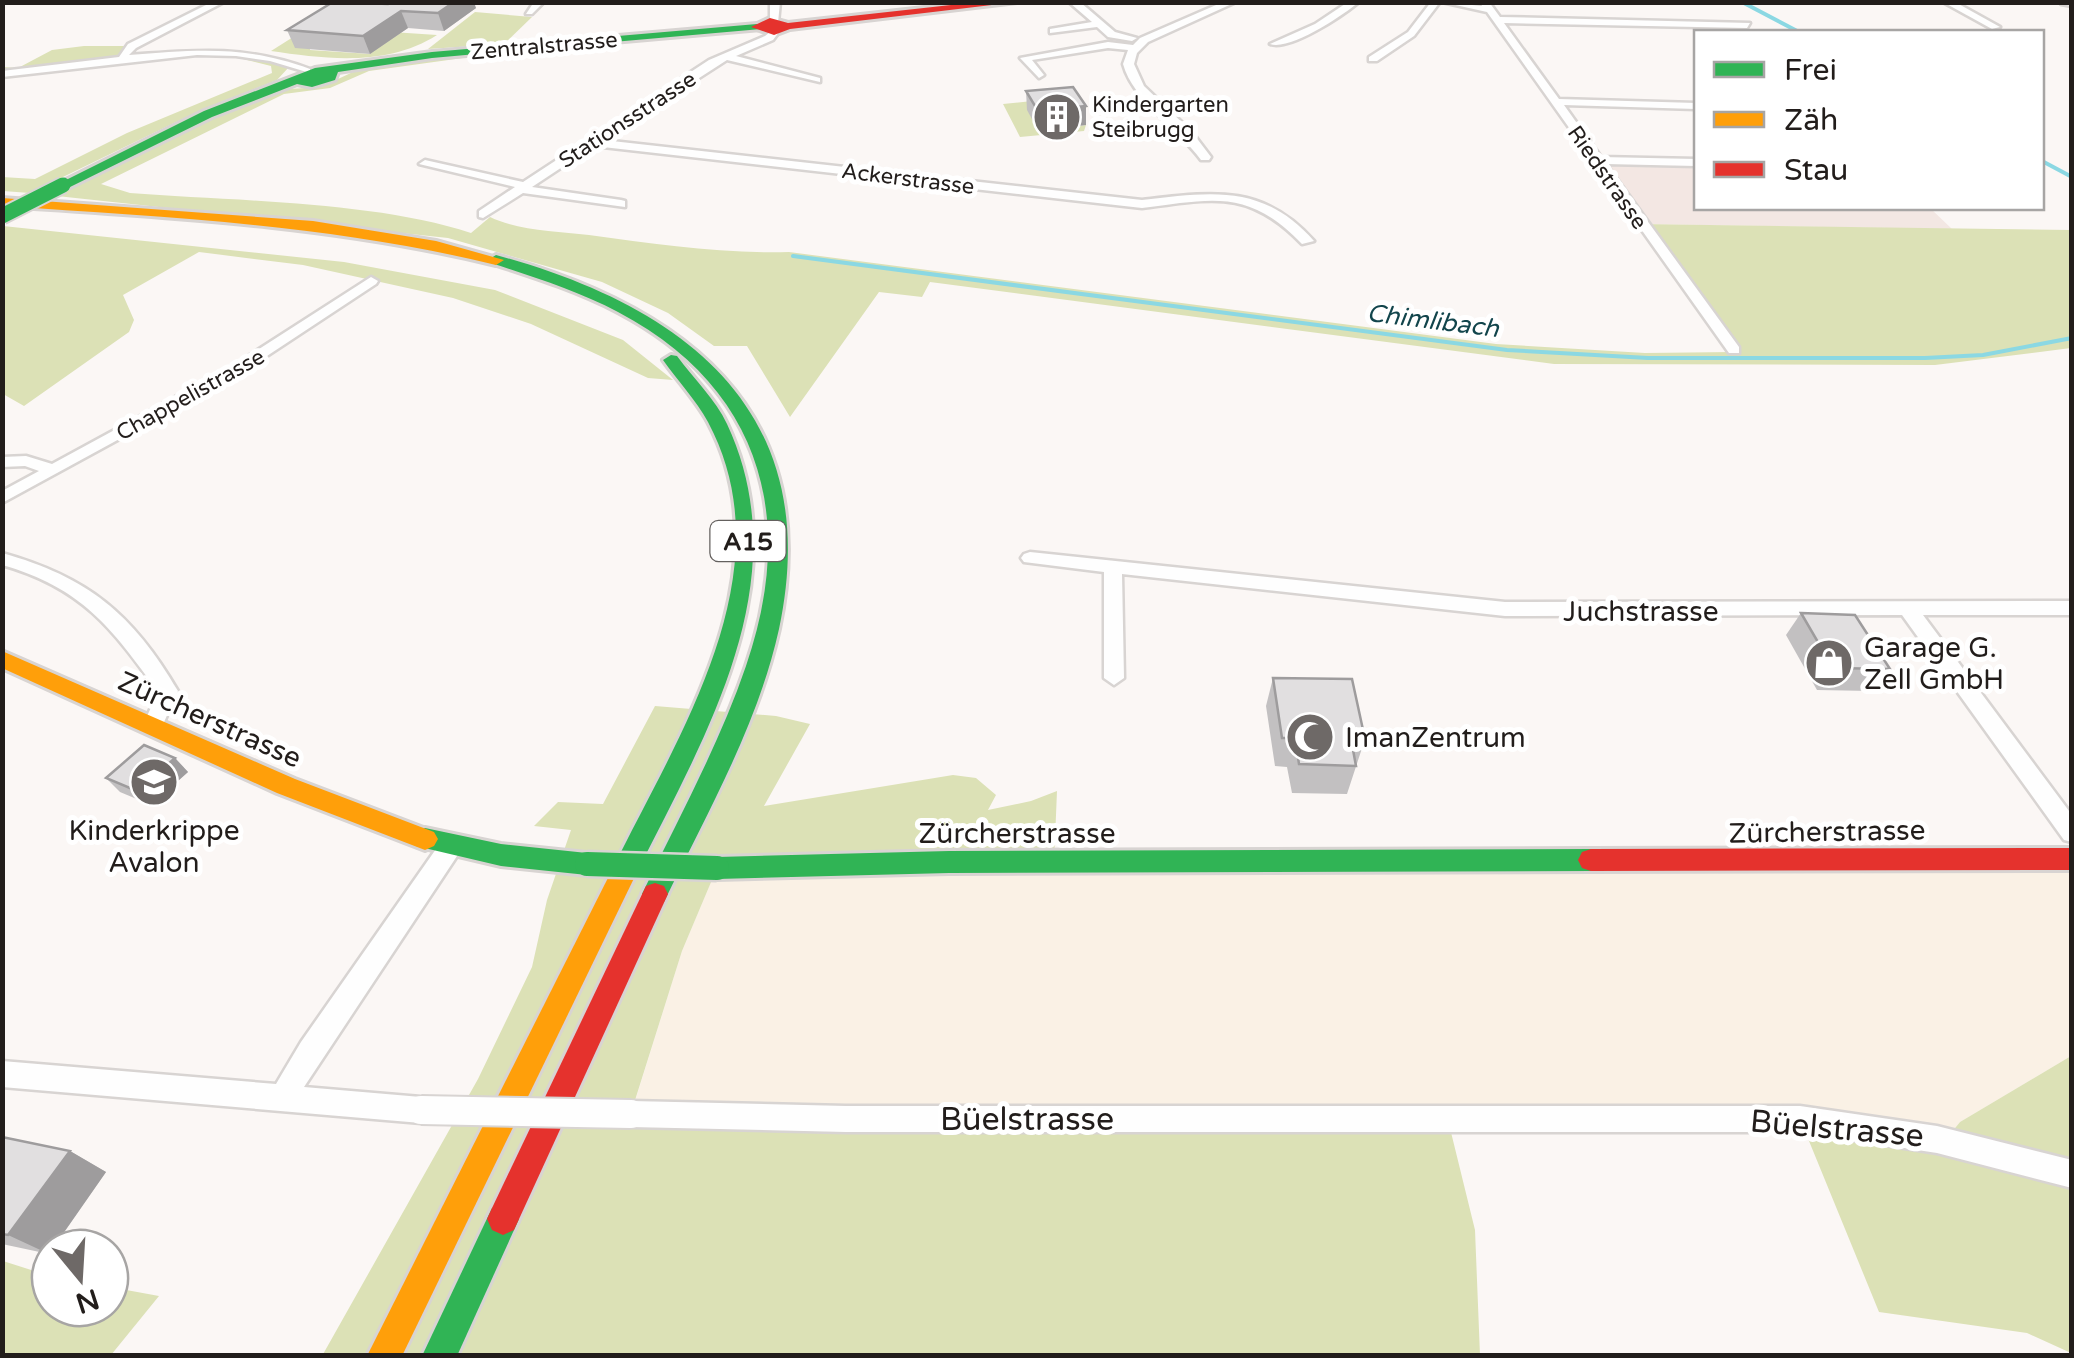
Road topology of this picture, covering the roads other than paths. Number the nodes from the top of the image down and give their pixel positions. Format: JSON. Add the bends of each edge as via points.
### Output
{"nodes":[{"id":1,"x":220,"y":2,"type":"edge"},
{"id":2,"x":540,"y":2,"type":"edge"},
{"id":3,"x":1232,"y":2,"type":"edge"},
{"id":4,"x":1355,"y":2,"type":"edge"},
{"id":5,"x":1436,"y":2,"type":"edge"},
{"id":6,"x":1446,"y":2,"type":"edge"},
{"id":7,"x":1947,"y":2,"type":"edge"},
{"id":8,"x":2064,"y":2,"type":"edge"},
{"id":9,"x":1002,"y":3,"type":"edge"},
{"id":10,"x":1075,"y":3,"type":"edge"},
{"id":11,"x":2072,"y":3,"type":"edge"},
{"id":12,"x":1491,"y":11,"type":"edge"},
{"id":13,"x":529,"y":12,"type":"dead end"},
{"id":14,"x":774,"y":22,"type":"edge"},
{"id":15,"x":1100,"y":24,"type":"junction"},
{"id":16,"x":1747,"y":25,"type":"dead end"},
{"id":17,"x":1995,"y":26,"type":"dead end"},
{"id":18,"x":1053,"y":31,"type":"dead end"},
{"id":19,"x":1144,"y":40,"type":"junction"},
{"id":20,"x":1275,"y":44,"type":"dead end"},
{"id":21,"x":1132,"y":48,"type":"junction"},
{"id":22,"x":726,"y":56,"type":"junction"},
{"id":23,"x":128,"y":59,"type":"junction"},
{"id":24,"x":1374,"y":59,"type":"dead end"},
{"id":25,"x":2,"y":74,"type":"edge"},
{"id":26,"x":1039,"y":75,"type":"dead end"},
{"id":27,"x":300,"y":76,"type":"junction"},
{"id":28,"x":816,"y":80,"type":"dead end"},
{"id":29,"x":1557,"y":102,"type":"junction"},
{"id":30,"x":1694,"y":106,"type":"edge"},
{"id":31,"x":592,"y":142,"type":"junction"},
{"id":32,"x":1205,"y":157,"type":"dead end"},
{"id":33,"x":1594,"y":160,"type":"junction"},
{"id":34,"x":1694,"y":162,"type":"edge"},
{"id":35,"x":425,"y":164,"type":"dead end"},
{"id":36,"x":522,"y":188,"type":"junction"},
{"id":37,"x":2,"y":202,"type":"edge"},
{"id":38,"x":621,"y":204,"type":"dead end"},
{"id":39,"x":483,"y":214,"type":"dead end"},
{"id":40,"x":2,"y":216,"type":"edge"},
{"id":41,"x":1307,"y":241,"type":"dead end"},
{"id":42,"x":282,"y":246,"type":"dead end"},
{"id":43,"x":372,"y":270,"type":"joint"},
{"id":44,"x":1734,"y":350,"type":"dead end"},
{"id":45,"x":2,"y":462,"type":"edge"},
{"id":46,"x":52,"y":470,"type":"junction"},
{"id":47,"x":2,"y":498,"type":"edge"},
{"id":48,"x":1030,"y":558,"type":"dead end"},
{"id":49,"x":2,"y":559,"type":"edge"},
{"id":50,"x":1113,"y":566,"type":"junction"},
{"id":51,"x":2072,"y":608,"type":"edge"},
{"id":52,"x":1908,"y":610,"type":"junction"},
{"id":53,"x":2,"y":660,"type":"edge"},
{"id":54,"x":1114,"y":678,"type":"dead end"},
{"id":55,"x":153,"y":726,"type":"junction"},
{"id":56,"x":2068,"y":826,"type":"edge"},
{"id":57,"x":451,"y":846,"type":"junction"},
{"id":58,"x":2072,"y":859,"type":"edge"},
{"id":59,"x":2,"y":1074,"type":"edge"},
{"id":60,"x":282,"y":1099,"type":"junction"},
{"id":61,"x":2072,"y":1174,"type":"edge"},
{"id":62,"x":384,"y":1356,"type":"edge"},
{"id":63,"x":439,"y":1356,"type":"edge"}],
"edges":[{"from":1,"to":23,"type":"street","via":[[132,46],[123,56]]},
{"from":2,"to":13,"type":"street"},
{"from":3,"to":19,"type":"street"},
{"from":4,"to":20,"type":"street"},
{"from":5,"to":24,"type":"street","via":[[1410,34]]},
{"from":6,"to":12,"type":"street"},
{"from":7,"to":17,"type":"street"},
{"from":8,"to":11,"type":"street"},
{"from":9,"to":14,"type":"main road","name":"Stationsstrasse"},
{"from":10,"to":15,"type":"street"},
{"from":12,"to":16,"type":"street"},
{"from":12,"to":29,"type":"street","name":"Riedstrasse"},
{"from":14,"to":22,"type":"street","name":"Stationsstrasse","via":[[769,38]]},
{"from":14,"to":27,"type":"main road","name":"Zentralstrasse","via":[[415,57]]},
{"from":15,"to":18,"type":"street"},
{"from":15,"to":19,"type":"street","via":[[1116,36]]},
{"from":19,"to":21,"type":"street"},
{"from":21,"to":26,"type":"street","via":[[1026,58]]},
{"from":21,"to":32,"type":"street","via":[[1128,71]]},
{"from":22,"to":28,"type":"street"},
{"from":22,"to":31,"type":"street","name":"Stationsstrasse"},
{"from":23,"to":25,"type":"street"},
{"from":23,"to":27,"type":"street","via":[[239,54],[275,59]]},
{"from":27,"to":40,"type":"main road","bridge":true},
{"from":29,"to":30,"type":"street"},
{"from":29,"to":33,"type":"street","name":"Riedstrasse"},
{"from":31,"to":36,"type":"street","name":"Stationsstrasse"},
{"from":31,"to":41,"type":"street","name":"Ackerstrasse","via":[[1132,204],[1226,192],[1277,210]]},
{"from":33,"to":34,"type":"street"},
{"from":33,"to":44,"type":"street","name":"Riedstrasse"},
{"from":35,"to":36,"type":"street"},
{"from":36,"to":38,"type":"street"},
{"from":36,"to":39,"type":"street","name":"Stationsstrasse"},
{"from":37,"to":63,"type":"main road","number":"A15","via":[[352,234],[556,278],[623,305],[680,339],[728,384],[762,440],[775,482],[780,552],[756,664]]},
{"from":40,"to":42,"type":"main road"},
{"from":43,"to":46,"type":"street","name":"Chappelistrasse","via":[[239,368]]},
{"from":43,"to":62,"type":"main road","number":"A15","via":[[539,291],[593,311],[651,344],[690,379],[727,433],[744,483],[748,526],[738,608],[695,724]]},
{"from":45,"to":46,"type":"street"},
{"from":46,"to":47,"type":"street","name":"Chappelistrasse"},
{"from":48,"to":50,"type":"street","name":"Juchstrasse"},
{"from":49,"to":55,"type":"street","via":[[37,567],[94,598],[168,691]]},
{"from":50,"to":52,"type":"street","name":"Juchstrasse","via":[[1505,609]]},
{"from":50,"to":54,"type":"street"},
{"from":51,"to":52,"type":"street","name":"Juchstrasse"},
{"from":52,"to":56,"type":"street"},
{"from":53,"to":55,"type":"main road","name":"Zürcherstrasse"},
{"from":55,"to":57,"type":"main road","name":"Zürcherstrasse","via":[[326,803]]},
{"from":57,"to":58,"type":"main road","name":"Zürcherstrasse","bridge":true,"via":[[587,864],[717,868]]},
{"from":57,"to":60,"type":"street"},
{"from":59,"to":60,"type":"street","name":"Büelstrasse"},
{"from":60,"to":61,"type":"street","name":"Büelstrasse","bridge":true,"via":[[421,1110],[884,1119],[1800,1119],[1880,1124]]}]}
